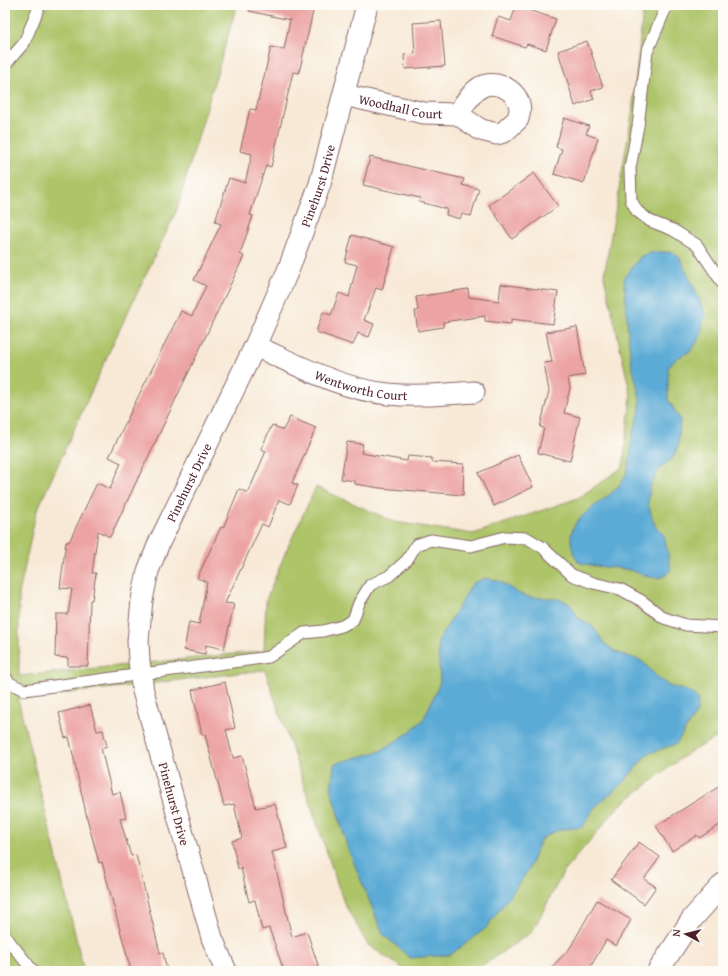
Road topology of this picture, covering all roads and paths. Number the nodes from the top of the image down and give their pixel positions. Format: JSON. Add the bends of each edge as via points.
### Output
{"nodes":[{"id":1,"x":40,"y":5,"type":"edge"},
{"id":2,"x":367,"y":5,"type":"edge"},
{"id":3,"x":667,"y":5,"type":"edge"},
{"id":4,"x":5,"y":65,"type":"edge"},
{"id":5,"x":344,"y":95,"type":"junction"},
{"id":6,"x":457,"y":114,"type":"dead end"},
{"id":7,"x":723,"y":284,"type":"edge"},
{"id":8,"x":255,"y":346,"type":"junction"},
{"id":9,"x":474,"y":392,"type":"dead end"},
{"id":10,"x":723,"y":627,"type":"edge"},
{"id":11,"x":141,"y":675,"type":"junction"},
{"id":12,"x":5,"y":677,"type":"edge"},
{"id":13,"x":723,"y":884,"type":"edge"},
{"id":14,"x":5,"y":936,"type":"edge"},
{"id":15,"x":33,"y":971,"type":"edge"},
{"id":16,"x":226,"y":971,"type":"edge"},
{"id":17,"x":658,"y":971,"type":"edge"}],
"edges":[{"from":1,"to":4,"type":"lane","via":[[24,43]]},
{"from":2,"to":5,"type":"street","name":"Pinehurst Drive"},
{"from":3,"to":7,"type":"lane","via":[[647,52],[630,168],[631,200],[637,211],[650,221],[697,245]]},
{"from":5,"to":6,"type":"street","name":"Woodhall Court","via":[[424,113]]},
{"from":5,"to":8,"type":"street","name":"Pinehurst Drive","via":[[320,184],[289,268]]},
{"from":8,"to":9,"type":"street","name":"Wentworth Court","via":[[328,379],[362,390],[408,395]]},
{"from":8,"to":11,"type":"street","name":"Pinehurst Drive","via":[[159,543],[148,571],[138,642]]},
{"from":10,"to":11,"type":"lane","via":[[686,625],[664,618],[642,601],[620,589],[572,575],[542,547],[527,538],[505,537],[471,546],[431,540],[416,545],[390,576],[370,585],[352,620],[342,626],[304,633],[269,657]]},
{"from":11,"to":12,"type":"lane","via":[[24,690],[10,683]]},
{"from":11,"to":16,"type":"street","name":"Pinehurst Drive","via":[[143,691],[212,938]]},
{"from":13,"to":17,"type":"street","via":[[692,918]]},
{"from":14,"to":15,"type":"lane"}]}
